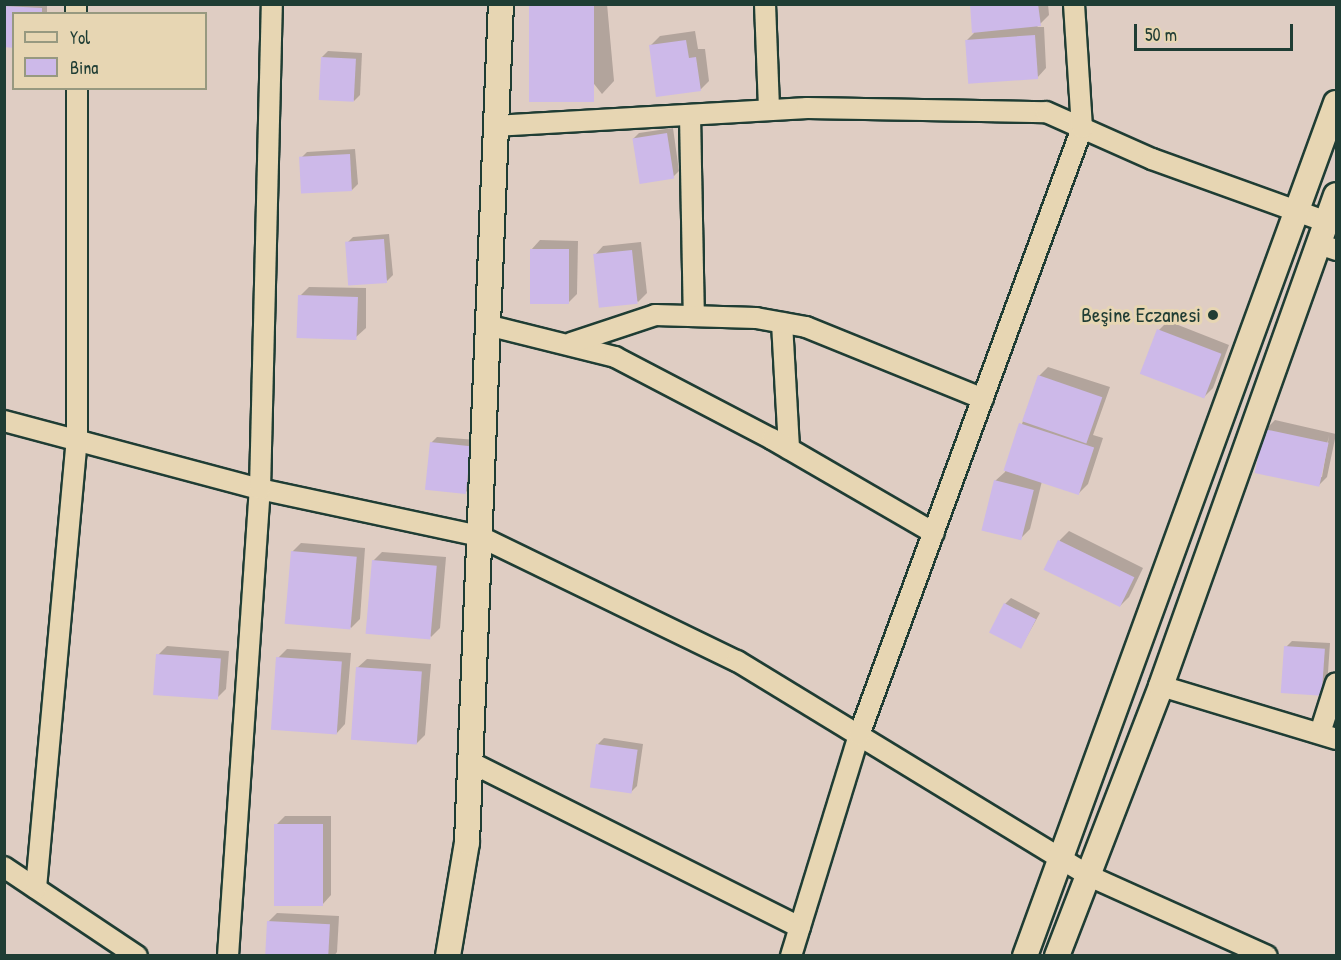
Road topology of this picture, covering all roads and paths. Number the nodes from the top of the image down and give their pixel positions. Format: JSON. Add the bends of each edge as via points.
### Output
{"nodes":[{"id":1,"x":272,"y":4,"type":"edge"},
{"id":2,"x":501,"y":4,"type":"edge"},
{"id":3,"x":765,"y":4,"type":"edge"},
{"id":4,"x":1074,"y":4,"type":"edge"},
{"id":5,"x":77,"y":90,"type":"edge"},
{"id":6,"x":1336,"y":103,"type":"edge"},
{"id":7,"x":769,"y":110,"type":"junction"},
{"id":8,"x":690,"y":115,"type":"junction"},
{"id":9,"x":494,"y":126,"type":"junction"},
{"id":10,"x":1082,"y":128,"type":"junction"},
{"id":11,"x":1336,"y":195,"type":"edge"},
{"id":12,"x":1297,"y":212,"type":"junction"},
{"id":13,"x":1327,"y":239,"type":"edge"},
{"id":14,"x":694,"y":316,"type":"junction"},
{"id":15,"x":782,"y":322,"type":"junction"},
{"id":16,"x":487,"y":325,"type":"junction"},
{"id":17,"x":571,"y":344,"type":"junction"},
{"id":18,"x":983,"y":399,"type":"junction"},
{"id":19,"x":4,"y":421,"type":"edge"},
{"id":20,"x":77,"y":439,"type":"junction"},
{"id":21,"x":789,"y":449,"type":"junction"},
{"id":22,"x":260,"y":489,"type":"junction"},
{"id":23,"x":933,"y":533,"type":"junction"},
{"id":24,"x":479,"y":536,"type":"junction"},
{"id":25,"x":1336,"y":683,"type":"edge"},
{"id":26,"x":1161,"y":686,"type":"junction"},
{"id":27,"x":860,"y":735,"type":"junction"},
{"id":28,"x":1328,"y":736,"type":"edge"},
{"id":29,"x":470,"y":762,"type":"junction"},
{"id":30,"x":1062,"y":859,"type":"junction"},
{"id":31,"x":4,"y":867,"type":"edge"},
{"id":32,"x":1087,"y":875,"type":"junction"},
{"id":33,"x":36,"y":888,"type":"junction"},
{"id":34,"x":800,"y":927,"type":"junction"},
{"id":35,"x":137,"y":956,"type":"edge"},
{"id":36,"x":228,"y":956,"type":"edge"},
{"id":37,"x":448,"y":956,"type":"edge"},
{"id":38,"x":790,"y":956,"type":"edge"},
{"id":39,"x":1025,"y":956,"type":"edge"},
{"id":40,"x":1057,"y":956,"type":"edge"},
{"id":41,"x":1266,"y":956,"type":"edge"}],
"edges":[{"from":1,"to":22,"type":"street"},
{"from":2,"to":9,"type":"street"},
{"from":3,"to":7,"type":"street"},
{"from":4,"to":10,"type":"street"},
{"from":5,"to":20,"type":"street"},
{"from":6,"to":12,"type":"street"},
{"from":7,"to":8,"type":"street"},
{"from":7,"to":10,"type":"street","via":[[1046,112]]},
{"from":8,"to":9,"type":"street"},
{"from":8,"to":14,"type":"street"},
{"from":9,"to":16,"type":"street"},
{"from":10,"to":12,"type":"street","via":[[1152,159]]},
{"from":10,"to":18,"type":"street"},
{"from":11,"to":13,"type":"street"},
{"from":12,"to":13,"type":"street"},
{"from":12,"to":30,"type":"street"},
{"from":13,"to":26,"type":"street"},
{"from":14,"to":15,"type":"street"},
{"from":14,"to":17,"type":"street","via":[[655,315]]},
{"from":15,"to":18,"type":"street","via":[[806,327]]},
{"from":15,"to":21,"type":"street"},
{"from":16,"to":17,"type":"street"},
{"from":16,"to":24,"type":"street"},
{"from":17,"to":21,"type":"street","via":[[615,357]]},
{"from":18,"to":23,"type":"street"},
{"from":19,"to":20,"type":"street"},
{"from":20,"to":22,"type":"street"},
{"from":20,"to":33,"type":"street"},
{"from":21,"to":23,"type":"street"},
{"from":22,"to":24,"type":"street"},
{"from":22,"to":36,"type":"street"},
{"from":23,"to":27,"type":"street"},
{"from":24,"to":27,"type":"street","via":[[737,661]]},
{"from":24,"to":29,"type":"street"},
{"from":25,"to":28,"type":"street"},
{"from":26,"to":28,"type":"street"},
{"from":26,"to":32,"type":"street"},
{"from":27,"to":30,"type":"street"},
{"from":27,"to":34,"type":"street"},
{"from":29,"to":34,"type":"street"},
{"from":29,"to":37,"type":"street","via":[[467,842]]},
{"from":30,"to":32,"type":"street"},
{"from":30,"to":39,"type":"street"},
{"from":31,"to":33,"type":"street"},
{"from":32,"to":40,"type":"street"},
{"from":32,"to":41,"type":"street"},
{"from":33,"to":35,"type":"street"},
{"from":34,"to":38,"type":"street"}]}
